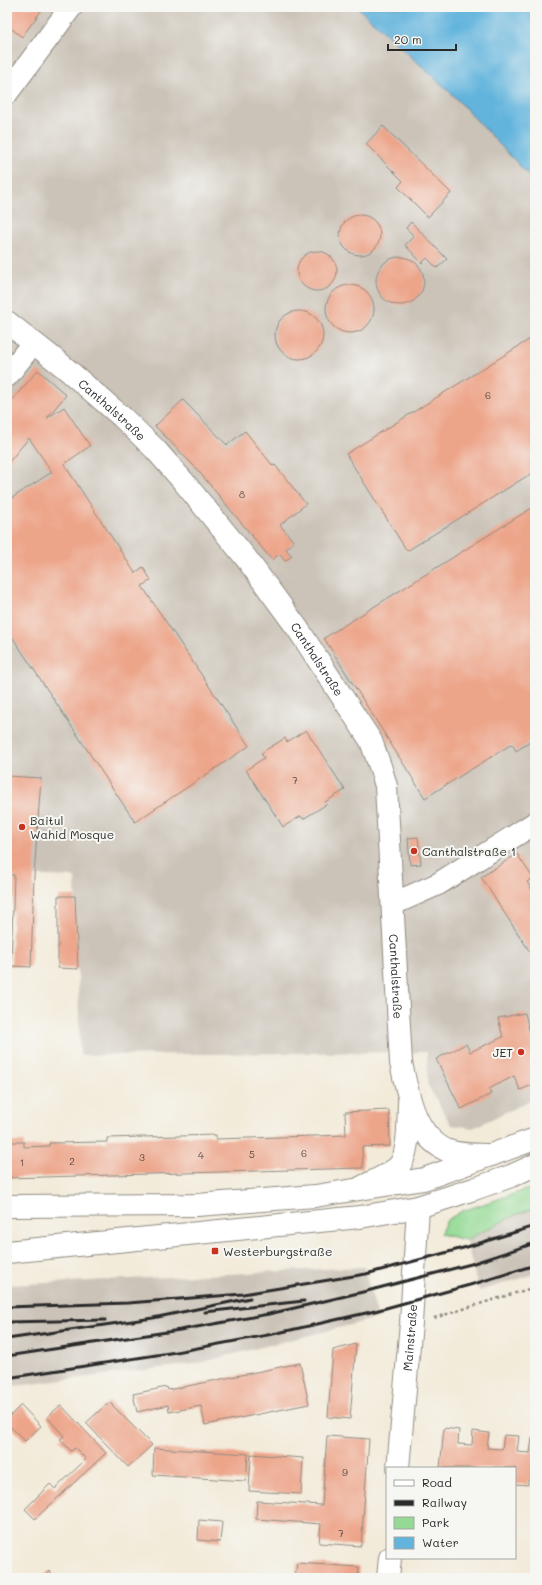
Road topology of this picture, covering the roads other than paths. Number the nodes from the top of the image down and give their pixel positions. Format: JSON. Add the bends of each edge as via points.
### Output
{"nodes":[{"id":1,"x":71,"y":7,"type":"edge"},
{"id":2,"x":7,"y":93,"type":"edge"},
{"id":3,"x":7,"y":322,"type":"edge"},
{"id":4,"x":33,"y":343,"type":"junction"},
{"id":5,"x":7,"y":376,"type":"edge"},
{"id":6,"x":535,"y":822,"type":"edge"},
{"id":7,"x":393,"y":904,"type":"junction"},
{"id":8,"x":409,"y":1100,"type":"junction"},
{"id":9,"x":535,"y":1139,"type":"edge"},
{"id":10,"x":492,"y":1155,"type":"junction"},
{"id":11,"x":535,"y":1165,"type":"edge"},
{"id":12,"x":424,"y":1179,"type":"junction"},
{"id":13,"x":357,"y":1189,"type":"junction"},
{"id":14,"x":7,"y":1206,"type":"edge"},
{"id":15,"x":418,"y":1207,"type":"junction"},
{"id":16,"x":7,"y":1252,"type":"edge"},
{"id":17,"x":398,"y":1467,"type":"edge"},
{"id":18,"x":390,"y":1559,"type":"edge"},
{"id":19,"x":388,"y":1578,"type":"edge"}],
"edges":[{"from":1,"to":2,"type":"street"},
{"from":3,"to":4,"type":"street","name":"Canthalstraße"},
{"from":4,"to":5,"type":"street"},
{"from":4,"to":7,"type":"street","name":"Canthalstraße","via":[[122,417],[183,481],[246,558],[371,742],[386,786]]},
{"from":6,"to":7,"type":"street","via":[[438,884]]},
{"from":7,"to":8,"type":"street","name":"Canthalstraße","via":[[401,1063]]},
{"from":8,"to":10,"type":"street","name":"Canthalstraße","via":[[424,1133],[435,1143],[447,1150],[461,1153]]},
{"from":8,"to":13,"type":"street","name":"Canthalstraße","via":[[403,1159],[384,1177]]},
{"from":9,"to":10,"type":"street"},
{"from":10,"to":12,"type":"street"},
{"from":11,"to":15,"type":"street","via":[[511,1176]]},
{"from":12,"to":13,"type":"street"},
{"from":12,"to":15,"type":"street","name":"Mainstraße"},
{"from":13,"to":14,"type":"street","via":[[315,1196],[197,1204]]},
{"from":15,"to":16,"type":"street","via":[[360,1217]]},
{"from":15,"to":17,"type":"street","name":"Mainstraße"},
{"from":18,"to":19,"type":"street"}]}
